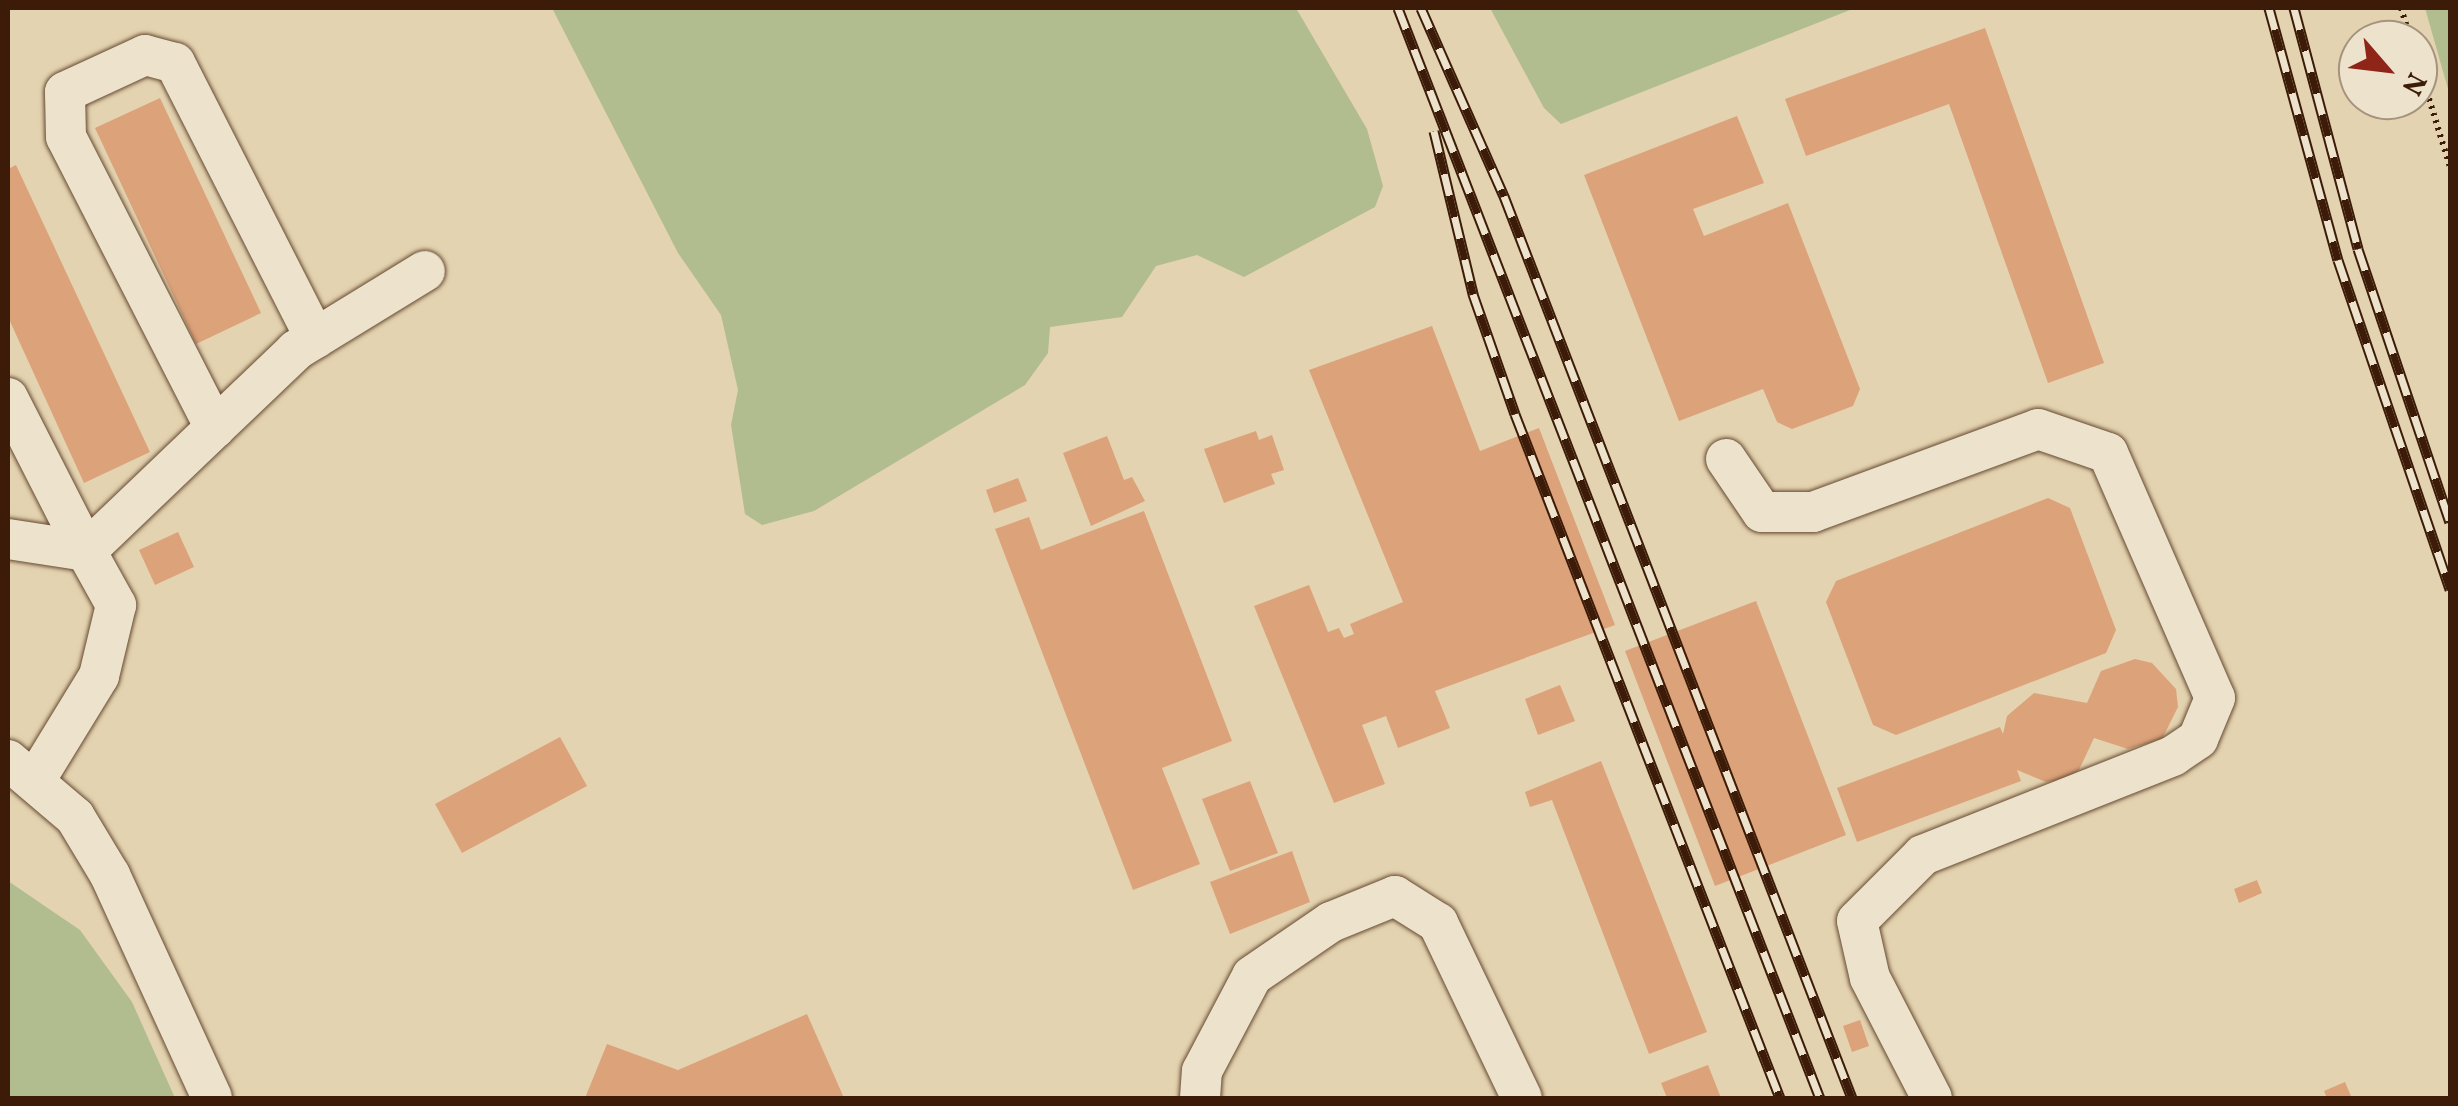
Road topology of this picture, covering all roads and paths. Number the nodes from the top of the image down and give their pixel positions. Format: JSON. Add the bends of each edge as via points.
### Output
{"nodes":[{"id":1,"x":2436,"y":120,"type":"edge"},
{"id":2,"x":2450,"y":166,"type":"edge"},
{"id":3,"x":424,"y":271,"type":"dead end"},
{"id":4,"x":315,"y":338,"type":"junction"},
{"id":5,"x":8,"y":398,"type":"edge"},
{"id":6,"x":214,"y":428,"type":"junction"},
{"id":7,"x":1726,"y":459,"type":"dead end"},
{"id":8,"x":8,"y":539,"type":"edge"},
{"id":9,"x":86,"y":551,"type":"junction"},
{"id":10,"x":22,"y":769,"type":"edge"},
{"id":11,"x":212,"y":1098,"type":"edge"},
{"id":12,"x":1200,"y":1098,"type":"edge"},
{"id":13,"x":1522,"y":1098,"type":"edge"},
{"id":14,"x":1932,"y":1098,"type":"edge"}],
"edges":[{"from":1,"to":2,"type":"path"},
{"from":3,"to":4,"type":"street"},
{"from":4,"to":6,"type":"street"},
{"from":4,"to":6,"type":"street","via":[[176,63],[145,55],[65,92],[66,137]]},
{"from":5,"to":9,"type":"street"},
{"from":6,"to":9,"type":"street"},
{"from":7,"to":14,"type":"street","via":[[1762,512],[1813,512],[2038,429],[2108,452],[2215,698],[2198,739],[2173,756],[1923,855],[1857,921],[1870,978]]},
{"from":8,"to":9,"type":"street"},
{"from":9,"to":10,"type":"street","via":[[116,604],[99,676]]},
{"from":10,"to":11,"type":"street","via":[[74,817],[110,875]]},
{"from":12,"to":13,"type":"street","via":[[1202,1071],[1252,976],[1331,922],[1396,896],[1438,923]]}]}
